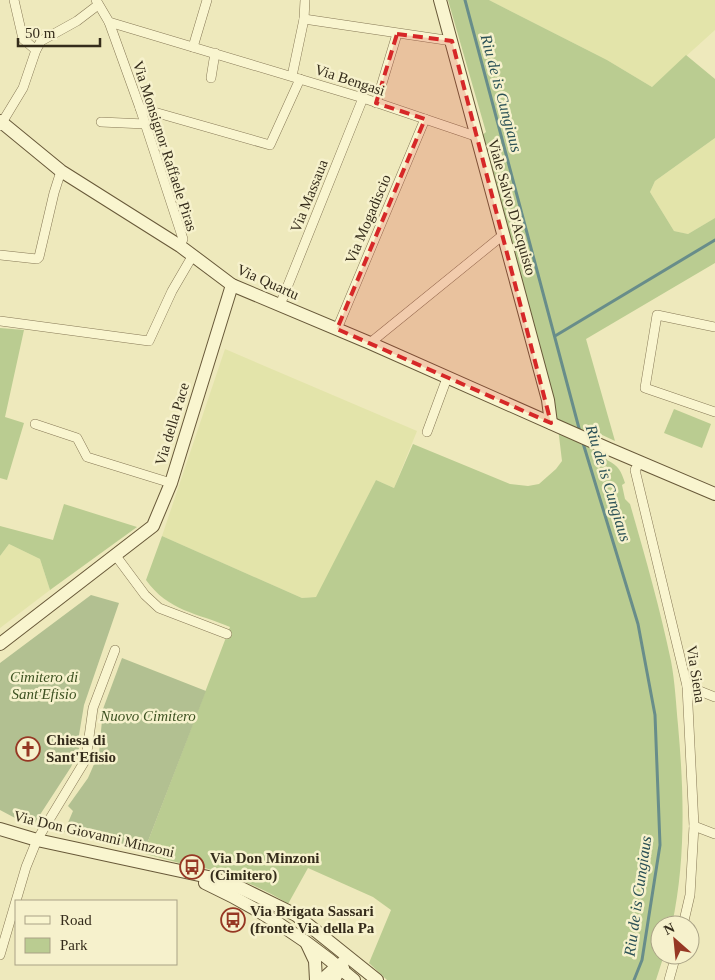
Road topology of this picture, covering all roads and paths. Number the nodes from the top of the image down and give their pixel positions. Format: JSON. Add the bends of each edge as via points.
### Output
{"nodes":[{"id":1,"x":14,"y":0,"type":"edge"},
{"id":2,"x":207,"y":0,"type":"edge"},
{"id":3,"x":305,"y":0,"type":"edge"},
{"id":4,"x":440,"y":0,"type":"edge"},
{"id":5,"x":97,"y":3,"type":"edge"},
{"id":6,"x":304,"y":19,"type":"junction"},
{"id":7,"x":109,"y":22,"type":"junction"},
{"id":8,"x":398,"y":34,"type":"junction"},
{"id":9,"x":452,"y":41,"type":"junction"},
{"id":10,"x":193,"y":47,"type":"junction"},
{"id":11,"x":36,"y":50,"type":"junction"},
{"id":12,"x":214,"y":53,"type":"junction"},
{"id":13,"x":211,"y":78,"type":"dead end"},
{"id":14,"x":296,"y":78,"type":"junction"},
{"id":15,"x":363,"y":98,"type":"junction"},
{"id":16,"x":376,"y":103,"type":"junction"},
{"id":17,"x":140,"y":108,"type":"junction"},
{"id":18,"x":425,"y":119,"type":"junction"},
{"id":19,"x":102,"y":122,"type":"dead end"},
{"id":20,"x":0,"y":123,"type":"edge"},
{"id":21,"x":145,"y":124,"type":"junction"},
{"id":22,"x":475,"y":136,"type":"junction"},
{"id":23,"x":61,"y":171,"type":"junction"},
{"id":24,"x":503,"y":236,"type":"junction"},
{"id":25,"x":180,"y":246,"type":"junction"},
{"id":26,"x":0,"y":255,"type":"edge"},
{"id":27,"x":192,"y":256,"type":"junction"},
{"id":28,"x":232,"y":285,"type":"junction"},
{"id":29,"x":280,"y":305,"type":"junction"},
{"id":30,"x":0,"y":321,"type":"edge"},
{"id":31,"x":715,"y":326,"type":"edge"},
{"id":32,"x":337,"y":329,"type":"junction"},
{"id":33,"x":370,"y":342,"type":"junction"},
{"id":34,"x":447,"y":378,"type":"junction"},
{"id":35,"x":715,"y":412,"type":"edge"},
{"id":36,"x":36,"y":424,"type":"dead end"},
{"id":37,"x":556,"y":426,"type":"junction"},
{"id":38,"x":427,"y":432,"type":"dead end"},
{"id":39,"x":640,"y":462,"type":"junction"},
{"id":40,"x":171,"y":483,"type":"junction"},
{"id":41,"x":715,"y":494,"type":"edge"},
{"id":42,"x":116,"y":556,"type":"junction"},
{"id":43,"x":227,"y":634,"type":"dead end"},
{"id":44,"x":0,"y":644,"type":"edge"},
{"id":45,"x":115,"y":650,"type":"dead end"},
{"id":46,"x":687,"y":686,"type":"junction"},
{"id":47,"x":715,"y":697,"type":"edge"},
{"id":48,"x":694,"y":826,"type":"junction"},
{"id":49,"x":0,"y":829,"type":"edge"},
{"id":50,"x":715,"y":834,"type":"edge"},
{"id":51,"x":37,"y":840,"type":"junction"},
{"id":52,"x":240,"y":893,"type":"junction"},
{"id":53,"x":16,"y":900,"type":"edge"},
{"id":54,"x":15,"y":904,"type":"edge"},
{"id":55,"x":286,"y":910,"type":"junction"},
{"id":56,"x":685,"y":915,"type":"edge"},
{"id":57,"x":306,"y":942,"type":"junction"},
{"id":58,"x":0,"y":955,"type":"edge"},
{"id":59,"x":673,"y":965,"type":"edge"},
{"id":60,"x":341,"y":968,"type":"junction"},
{"id":61,"x":316,"y":980,"type":"edge"},
{"id":62,"x":322,"y":980,"type":"edge"},
{"id":63,"x":334,"y":980,"type":"edge"},
{"id":64,"x":354,"y":980,"type":"edge"},
{"id":65,"x":366,"y":980,"type":"edge"},
{"id":66,"x":377,"y":980,"type":"edge"},
{"id":67,"x":669,"y":980,"type":"edge"}],
"edges":[{"from":1,"to":11,"type":"street","via":[[23,40]]},
{"from":2,"to":10,"type":"street"},
{"from":3,"to":6,"type":"street"},
{"from":4,"to":9,"type":"street","name":"Viale Salvo D'Acquisto"},
{"from":5,"to":7,"type":"street","name":"Via Monsignor Raffaele Piras"},
{"from":5,"to":11,"type":"street","via":[[77,21],[41,41]]},
{"from":6,"to":8,"type":"street"},
{"from":6,"to":14,"type":"street"},
{"from":7,"to":10,"type":"street","name":"Via Bengasi"},
{"from":7,"to":17,"type":"street","name":"Via Monsignor Raffaele Piras"},
{"from":8,"to":9,"type":"street"},
{"from":8,"to":16,"type":"street"},
{"from":9,"to":22,"type":"street","name":"Viale Salvo D'Acquisto"},
{"from":10,"to":12,"type":"street","name":"Via Bengasi"},
{"from":11,"to":20,"type":"street","via":[[23,88]]},
{"from":12,"to":13,"type":"street"},
{"from":12,"to":14,"type":"street","name":"Via Bengasi"},
{"from":14,"to":15,"type":"street","name":"Via Bengasi"},
{"from":14,"to":17,"type":"street","via":[[270,145]]},
{"from":15,"to":16,"type":"street","name":"Via Bengasi"},
{"from":15,"to":29,"type":"street","name":"Via Massaua"},
{"from":16,"to":18,"type":"street","name":"Via Bengasi"},
{"from":17,"to":21,"type":"street","name":"Via Monsignor Raffaele Piras"},
{"from":18,"to":22,"type":"street","name":"Via Bengasi"},
{"from":18,"to":32,"type":"street","name":"Via Mogadiscio"},
{"from":19,"to":21,"type":"street"},
{"from":20,"to":23,"type":"street","name":"Via Quartu"},
{"from":21,"to":25,"type":"street","name":"Via Monsignor Raffaele Piras","via":[[183,239]]},
{"from":22,"to":24,"type":"street","name":"Viale Salvo D'Acquisto"},
{"from":23,"to":25,"type":"street","name":"Via Quartu"},
{"from":23,"to":26,"type":"street","via":[[37,260]]},
{"from":24,"to":33,"type":"street"},
{"from":24,"to":37,"type":"street","name":"Viale Salvo D'Acquisto"},
{"from":25,"to":27,"type":"street","name":"Via Quartu"},
{"from":27,"to":28,"type":"street","name":"Via Quartu"},
{"from":27,"to":30,"type":"street","via":[[149,341]]},
{"from":28,"to":29,"type":"street","name":"Via Quartu"},
{"from":28,"to":40,"type":"street","name":"Via della Pace"},
{"from":29,"to":32,"type":"street","name":"Via Quartu"},
{"from":31,"to":35,"type":"street","via":[[657,315],[645,388]]},
{"from":32,"to":33,"type":"street","name":"Via Quartu"},
{"from":33,"to":34,"type":"street","name":"Via Quartu"},
{"from":34,"to":37,"type":"street","name":"Via Quartu"},
{"from":34,"to":38,"type":"street"},
{"from":36,"to":40,"type":"street","via":[[77,438],[87,457]]},
{"from":37,"to":39,"type":"street","name":"Via Quartu"},
{"from":39,"to":41,"type":"street","name":"Via Quartu"},
{"from":39,"to":46,"type":"street","name":"Via Siena","via":[[635,470]]},
{"from":40,"to":42,"type":"street","name":"Via della Pace","via":[[153,526]]},
{"from":42,"to":43,"type":"street","via":[[144,595],[159,608]]},
{"from":42,"to":44,"type":"street","name":"Via della Pace"},
{"from":45,"to":51,"type":"street","via":[[94,708],[86,759]]},
{"from":46,"to":47,"type":"street"},
{"from":46,"to":48,"type":"street","name":"Via Siena"},
{"from":48,"to":50,"type":"street"},
{"from":48,"to":56,"type":"street","name":"Via Siena","via":[[690,895]]},
{"from":49,"to":51,"type":"street","name":"Via Don Giovanni Minzoni"},
{"from":51,"to":52,"type":"street","name":"Via Don Giovanni Minzoni","via":[[213,878]]},
{"from":51,"to":53,"type":"street"},
{"from":52,"to":55,"type":"street"},
{"from":52,"to":57,"type":"street"},
{"from":54,"to":58,"type":"street"},
{"from":55,"to":60,"type":"street","via":[[288,920],[343,962]]},
{"from":55,"to":66,"type":"street","via":[[323,935]]},
{"from":57,"to":60,"type":"street"},
{"from":57,"to":61,"type":"street","via":[[315,962]]},
{"from":59,"to":67,"type":"street"},
{"from":60,"to":62,"type":"street","via":[[333,970]]},
{"from":60,"to":63,"type":"street"},
{"from":60,"to":64,"type":"street"},
{"from":60,"to":65,"type":"street","via":[[350,967]]}]}
